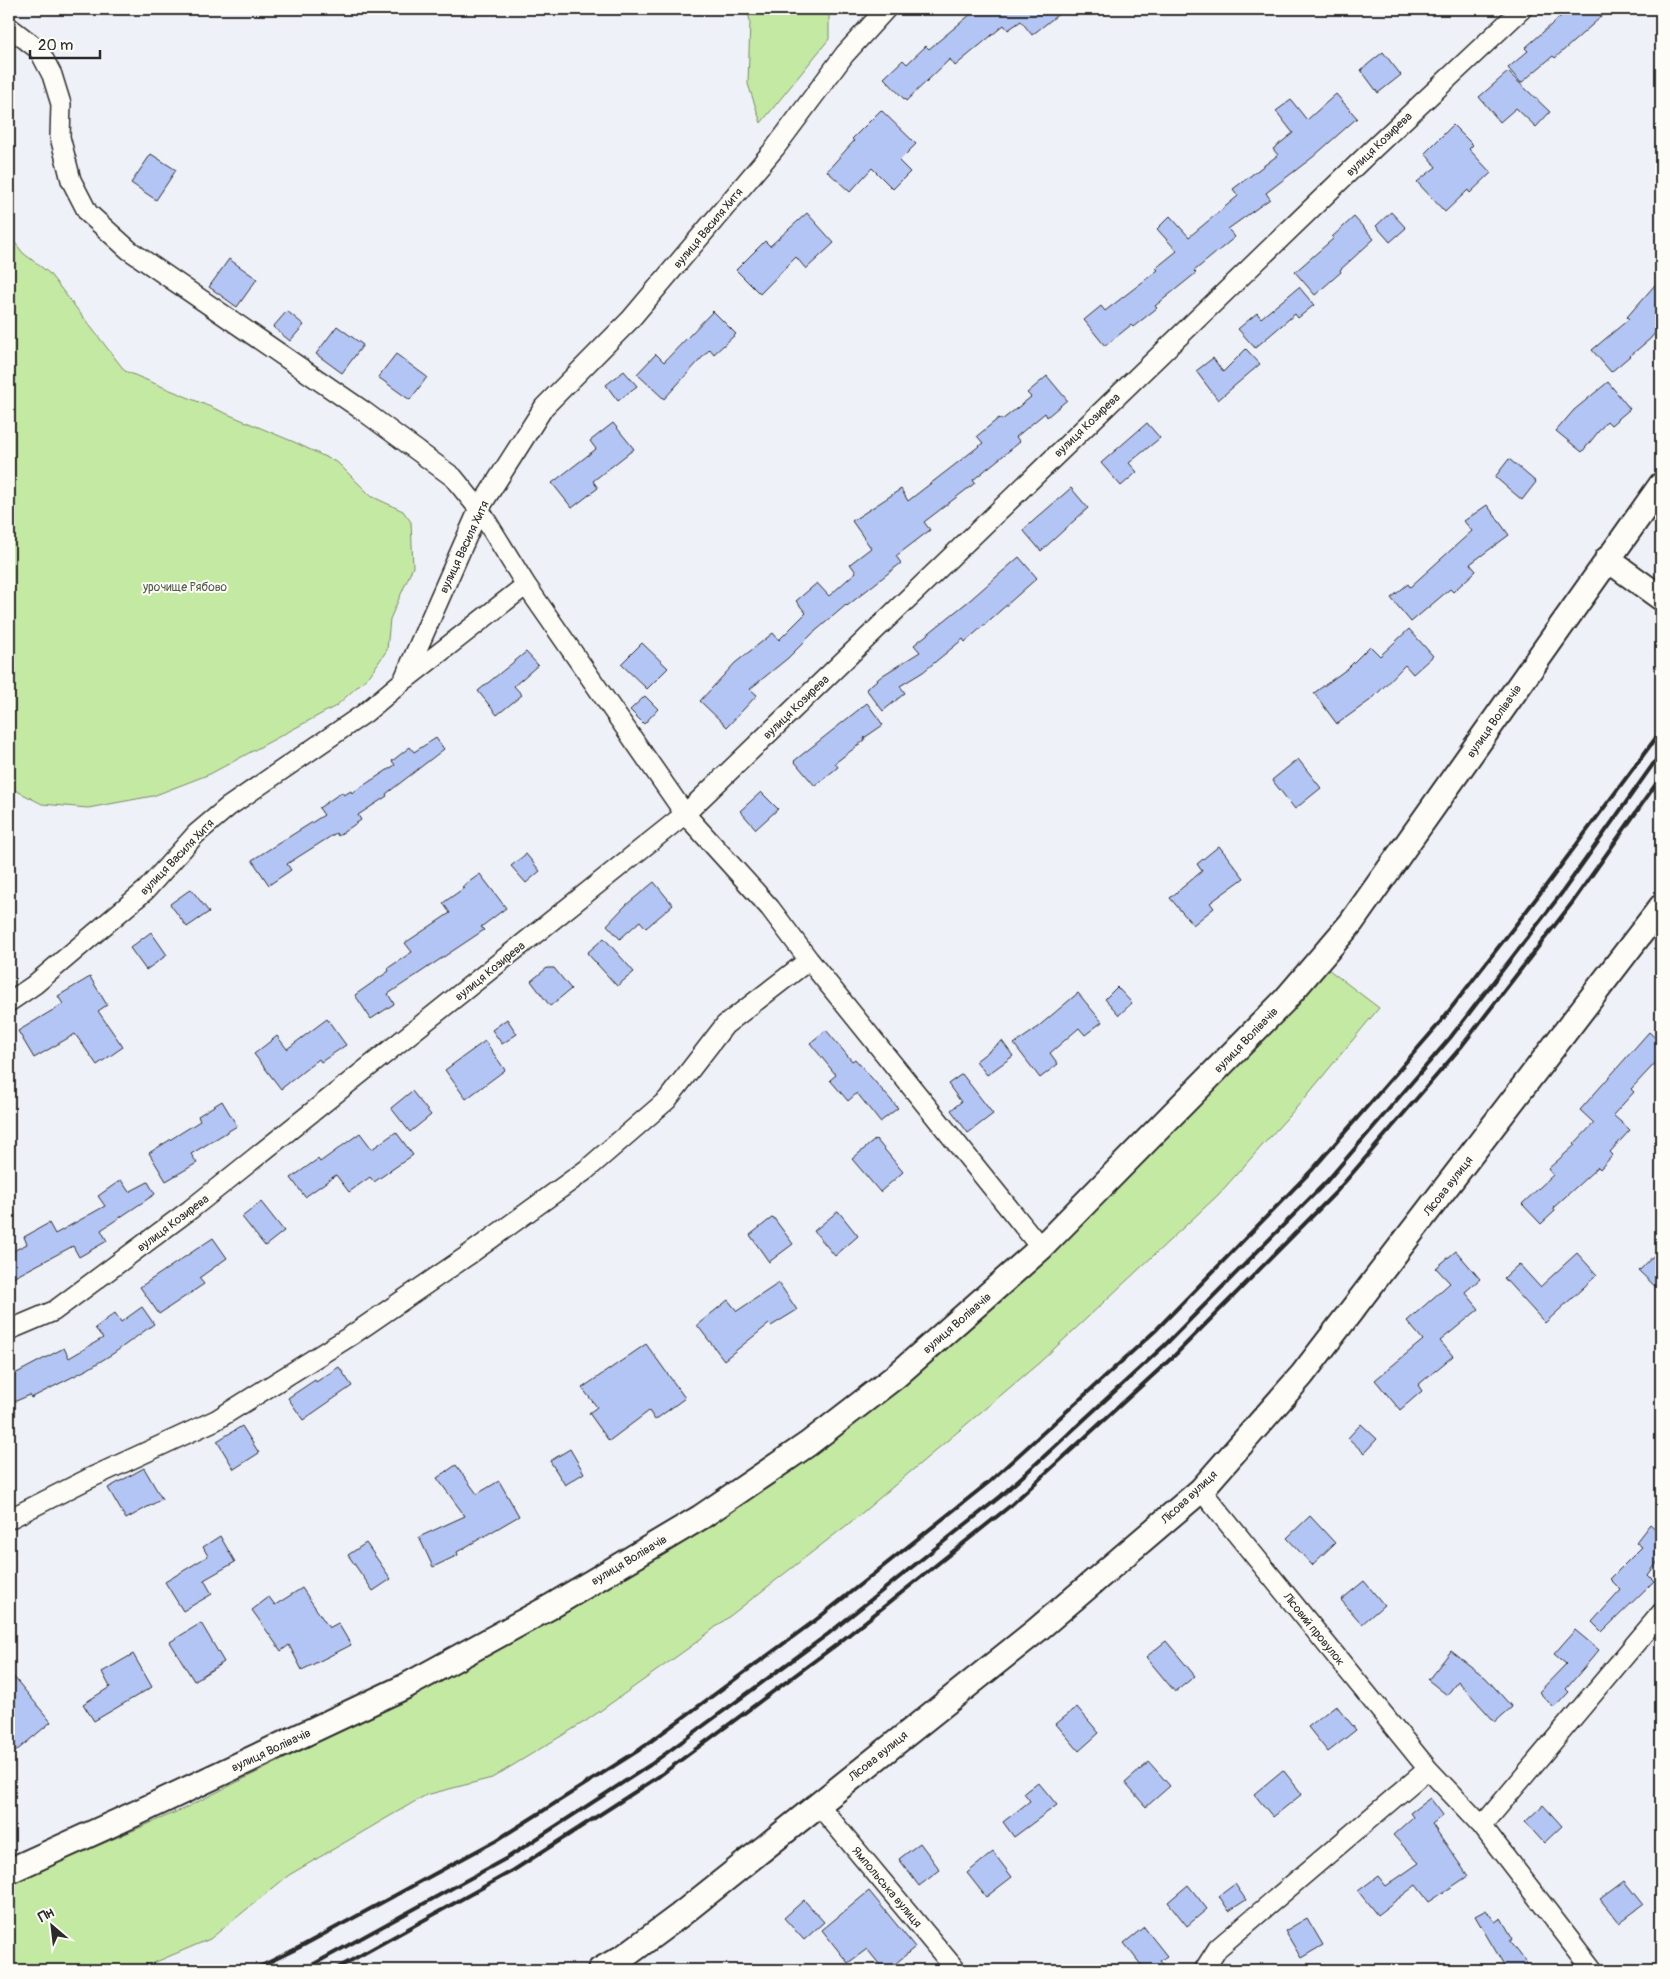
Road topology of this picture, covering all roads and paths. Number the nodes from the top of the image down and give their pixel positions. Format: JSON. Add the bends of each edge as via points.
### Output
{"nodes":[{"id":1,"x":886,"y":9,"type":"edge"},
{"id":2,"x":1522,"y":9,"type":"edge"},
{"id":3,"x":9,"y":27,"type":"edge"},
{"id":4,"x":1661,"y":485,"type":"edge"},
{"id":5,"x":479,"y":509,"type":"junction"},
{"id":6,"x":1607,"y":560,"type":"junction"},
{"id":7,"x":526,"y":585,"type":"junction"},
{"id":8,"x":1661,"y":598,"type":"edge"},
{"id":9,"x":403,"y":681,"type":"junction"},
{"id":10,"x":685,"y":814,"type":"junction"},
{"id":11,"x":1661,"y":908,"type":"edge"},
{"id":12,"x":809,"y":960,"type":"junction"},
{"id":13,"x":9,"y":1002,"type":"edge"},
{"id":14,"x":1041,"y":1248,"type":"junction"},
{"id":15,"x":9,"y":1330,"type":"edge"},
{"id":16,"x":1201,"y":1490,"type":"junction"},
{"id":17,"x":9,"y":1519,"type":"edge"},
{"id":18,"x":1661,"y":1613,"type":"edge"},
{"id":19,"x":1428,"y":1769,"type":"junction"},
{"id":20,"x":818,"y":1804,"type":"junction"},
{"id":21,"x":1482,"y":1826,"type":"junction"},
{"id":22,"x":9,"y":1871,"type":"edge"},
{"id":23,"x":600,"y":1970,"type":"edge"},
{"id":24,"x":956,"y":1970,"type":"edge"},
{"id":25,"x":1204,"y":1970,"type":"edge"},
{"id":26,"x":1593,"y":1970,"type":"edge"}],
"edges":[{"from":1,"to":5,"type":"street","name":"вулиця Василя Хитя","via":[[845,54],[775,148],[636,313],[544,407]]},
{"from":2,"to":10,"type":"street","name":"вулиця Козирева"},
{"from":3,"to":5,"type":"street","via":[[38,50],[52,75],[61,104],[60,137],[71,180],[88,213],[129,250],[362,410],[453,477]]},
{"from":4,"to":6,"type":"street","name":"вулиця Волівачів"},
{"from":5,"to":7,"type":"street"},
{"from":5,"to":9,"type":"street","name":"вулиця Василя Хитя"},
{"from":6,"to":8,"type":"street"},
{"from":6,"to":14,"type":"street","name":"вулиця Волівачів","via":[[1351,923],[1284,1001]]},
{"from":7,"to":9,"type":"street"},
{"from":7,"to":10,"type":"street"},
{"from":9,"to":13,"type":"street","name":"вулиця Василя Хитя","via":[[365,713],[228,807],[196,834],[146,890]]},
{"from":10,"to":12,"type":"street","via":[[770,908]]},
{"from":10,"to":15,"type":"street","name":"вулиця Козирева","via":[[191,1209],[54,1311]]},
{"from":11,"to":16,"type":"street","name":"Лісова вулиця","via":[[1302,1375]]},
{"from":12,"to":14,"type":"street"},
{"from":12,"to":17,"type":"street","via":[[725,1026],[667,1100],[593,1164],[467,1256],[352,1335],[216,1420]]},
{"from":14,"to":22,"type":"street","name":"вулиця Волівачів","via":[[896,1376],[808,1444],[692,1522],[550,1608],[404,1687]]},
{"from":16,"to":19,"type":"street","name":"Лісовий провулок"},
{"from":16,"to":20,"type":"street","name":"Лісова вулиця","via":[[1037,1630]]},
{"from":18,"to":21,"type":"street"},
{"from":19,"to":21,"type":"street","name":"Лісовий провулок"},
{"from":19,"to":25,"type":"street","via":[[1218,1948]]},
{"from":20,"to":23,"type":"street","name":"Лісова вулиця","via":[[679,1916],[625,1956]]},
{"from":20,"to":24,"type":"street","name":"Ямпольська вулиця"},
{"from":21,"to":26,"type":"street","name":"Лісовий провулок"}]}
